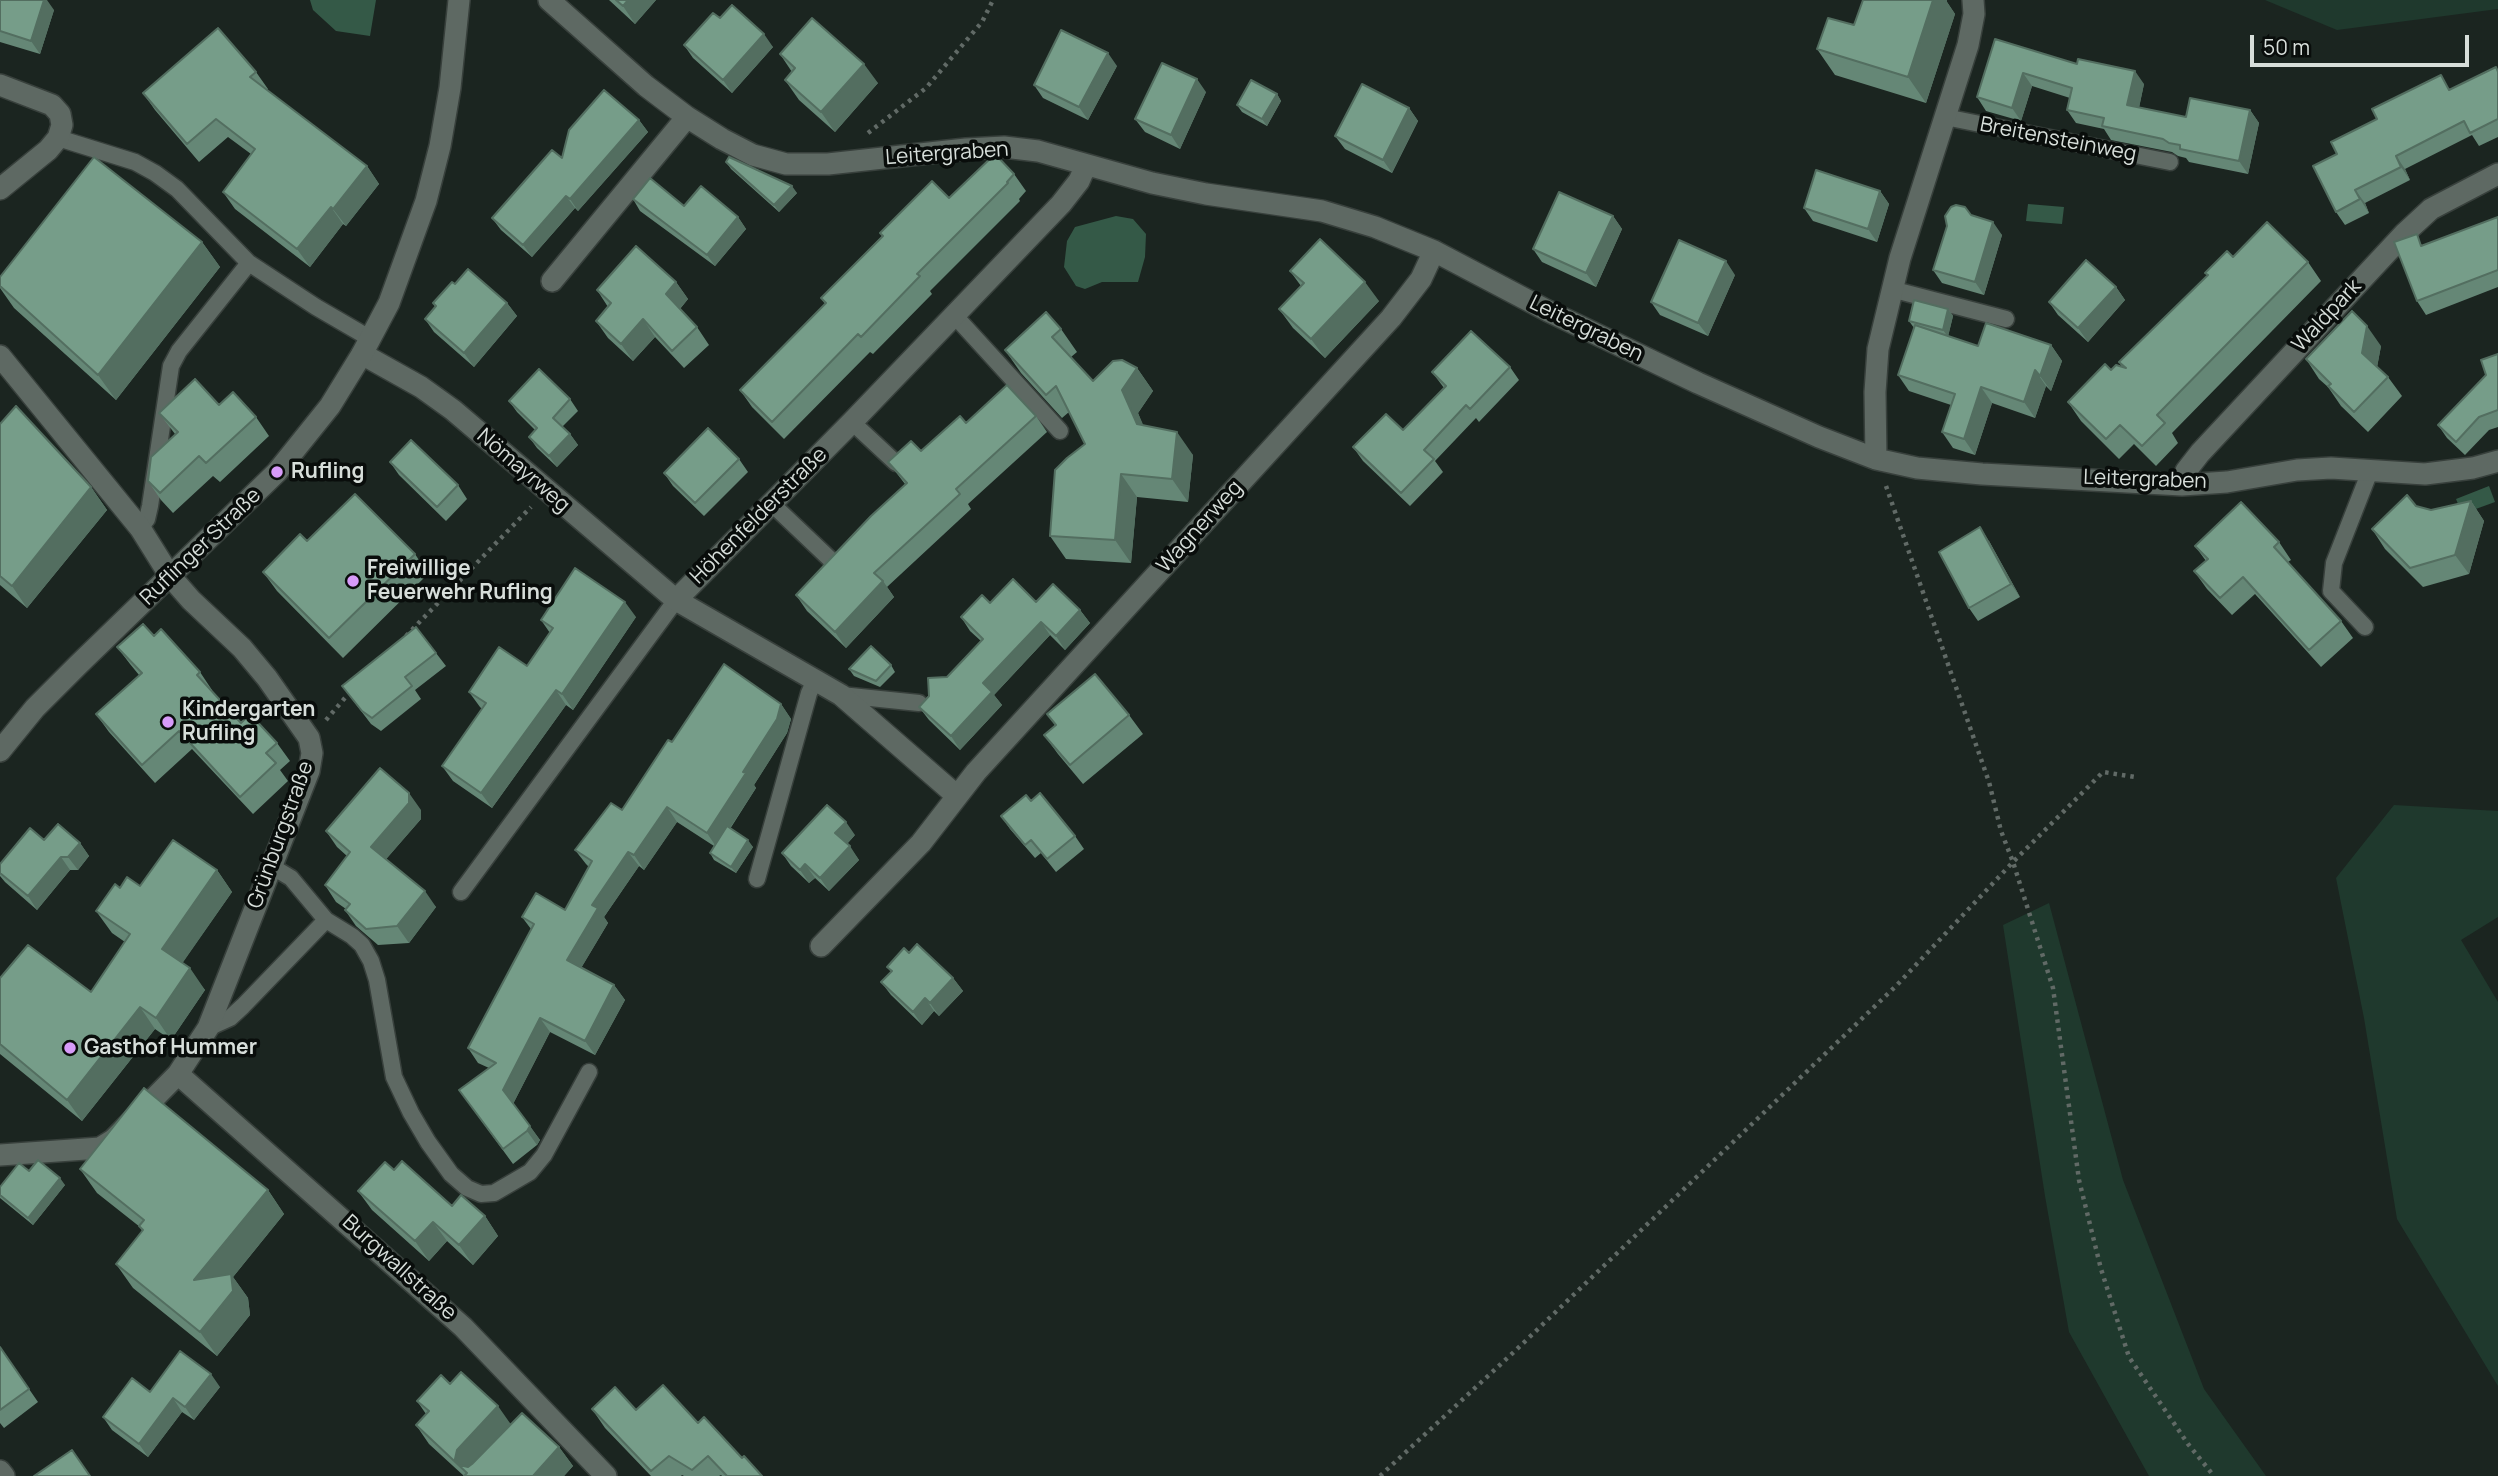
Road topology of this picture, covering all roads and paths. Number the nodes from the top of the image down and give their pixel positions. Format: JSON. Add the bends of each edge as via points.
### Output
{"nodes":[{"id":1,"x":459,"y":0,"type":"edge"},
{"id":2,"x":549,"y":0,"type":"edge"},
{"id":3,"x":993,"y":0,"type":"edge"},
{"id":4,"x":1973,"y":0,"type":"edge"},
{"id":5,"x":0,"y":85,"type":"edge"},
{"id":6,"x":687,"y":117,"type":"junction"},
{"id":7,"x":1945,"y":117,"type":"junction"},
{"id":8,"x":58,"y":138,"type":"junction"},
{"id":9,"x":861,"y":139,"type":"dead end"},
{"id":10,"x":2170,"y":162,"type":"dead end"},
{"id":11,"x":1086,"y":165,"type":"junction"},
{"id":12,"x":2498,"y":174,"type":"edge"},
{"id":13,"x":0,"y":189,"type":"edge"},
{"id":14,"x":1434,"y":251,"type":"junction"},
{"id":15,"x":249,"y":263,"type":"junction"},
{"id":16,"x":552,"y":281,"type":"dead end"},
{"id":17,"x":1891,"y":289,"type":"junction"},
{"id":18,"x":955,"y":316,"type":"junction"},
{"id":19,"x":2007,"y":319,"type":"dead end"},
{"id":20,"x":366,"y":346,"type":"junction"},
{"id":21,"x":0,"y":356,"type":"edge"},
{"id":22,"x":852,"y":422,"type":"junction"},
{"id":23,"x":1060,"y":431,"type":"dead end"},
{"id":24,"x":1876,"y":459,"type":"junction"},
{"id":25,"x":2498,"y":461,"type":"edge"},
{"id":26,"x":896,"y":463,"type":"edge"},
{"id":27,"x":2370,"y":471,"type":"junction"},
{"id":28,"x":2182,"y":485,"type":"junction"},
{"id":29,"x":545,"y":491,"type":"junction"},
{"id":30,"x":772,"y":504,"type":"junction"},
{"id":31,"x":140,"y":528,"type":"junction"},
{"id":32,"x":833,"y":562,"type":"edge"},
{"id":33,"x":170,"y":576,"type":"junction"},
{"id":34,"x":676,"y":600,"type":"junction"},
{"id":35,"x":2365,"y":627,"type":"dead end"},
{"id":36,"x":405,"y":637,"type":"edge"},
{"id":37,"x":815,"y":680,"type":"junction"},
{"id":38,"x":358,"y":684,"type":"edge"},
{"id":39,"x":841,"y":695,"type":"junction"},
{"id":40,"x":919,"y":703,"type":"edge"},
{"id":41,"x":309,"y":738,"type":"junction"},
{"id":42,"x":0,"y":751,"type":"edge"},
{"id":43,"x":2135,"y":777,"type":"dead end"},
{"id":44,"x":957,"y":796,"type":"junction"},
{"id":45,"x":2013,"y":862,"type":"junction"},
{"id":46,"x":271,"y":866,"type":"junction"},
{"id":47,"x":757,"y":879,"type":"dead end"},
{"id":48,"x":461,"y":892,"type":"dead end"},
{"id":49,"x":326,"y":920,"type":"junction"},
{"id":50,"x":821,"y":946,"type":"dead end"},
{"id":51,"x":208,"y":1028,"type":"junction"},
{"id":52,"x":589,"y":1072,"type":"dead end"},
{"id":53,"x":178,"y":1074,"type":"junction"},
{"id":54,"x":0,"y":1155,"type":"edge"},
{"id":55,"x":0,"y":1471,"type":"edge"},
{"id":56,"x":4,"y":1476,"type":"edge"},
{"id":57,"x":607,"y":1476,"type":"edge"},
{"id":58,"x":1380,"y":1476,"type":"edge"},
{"id":59,"x":2214,"y":1476,"type":"edge"}],
"edges":[{"from":1,"to":20,"type":"street","name":"Ruflinger Straße","via":[[450,89],[437,156],[407,256]]},
{"from":2,"to":6,"type":"street","name":"Leitergraben"},
{"from":3,"to":9,"type":"path","via":[[982,22],[926,88]]},
{"from":4,"to":7,"type":"street","via":[[1968,45]]},
{"from":5,"to":8,"type":"street","via":[[52,105],[62,125]]},
{"from":6,"to":11,"type":"street","name":"Leitergraben","via":[[753,155],[786,164],[1004,147]]},
{"from":6,"to":16,"type":"street"},
{"from":7,"to":10,"type":"lane","name":"Breitensteinweg"},
{"from":7,"to":17,"type":"street"},
{"from":8,"to":13,"type":"street"},
{"from":8,"to":15,"type":"lane","via":[[135,162],[155,173]]},
{"from":11,"to":14,"type":"street","name":"Leitergraben","via":[[1192,192],[1322,211]]},
{"from":11,"to":18,"type":"street","name":"Höhenfelderstraße","via":[[1061,204]]},
{"from":12,"to":28,"type":"street","name":"Waldpark","via":[[2431,209],[2405,233],[2200,453]]},
{"from":14,"to":24,"type":"street","name":"Leitergraben","via":[[1699,383]]},
{"from":14,"to":44,"type":"street","name":"Wagnerweg","via":[[1421,279],[1391,318]]},
{"from":15,"to":20,"type":"lane"},
{"from":15,"to":31,"type":"lane","via":[[171,366],[150,506]]},
{"from":17,"to":19,"type":"lane"},
{"from":17,"to":24,"type":"street","via":[[1878,349]]},
{"from":18,"to":22,"type":"street","name":"Höhenfelderstraße"},
{"from":18,"to":23,"type":"lane"},
{"from":20,"to":29,"type":"street","name":"Nömayrweg","via":[[453,410]]},
{"from":20,"to":33,"type":"street","name":"Ruflinger Straße","via":[[330,406],[277,472]]},
{"from":21,"to":31,"type":"street","name":"Grünburgstraße"},
{"from":22,"to":26,"type":"lane"},
{"from":22,"to":30,"type":"street","name":"Höhenfelderstraße"},
{"from":24,"to":28,"type":"street","name":"Leitergraben","via":[[1982,474]]},
{"from":24,"to":45,"type":"path"},
{"from":25,"to":27,"type":"street","name":"Leitergraben","via":[[2425,474]]},
{"from":27,"to":28,"type":"street","name":"Leitergraben","via":[[2297,470]]},
{"from":27,"to":35,"type":"lane","via":[[2334,563],[2331,591]]},
{"from":29,"to":34,"type":"street","name":"Nömayrweg"},
{"from":29,"to":36,"type":"path"},
{"from":30,"to":32,"type":"lane"},
{"from":30,"to":34,"type":"street","name":"Höhenfelderstraße"},
{"from":31,"to":33,"type":"street","name":"Grünburgstraße"},
{"from":33,"to":41,"type":"street","name":"Grünburgstraße","via":[[242,648]]},
{"from":33,"to":42,"type":"street","name":"Ruflinger Straße","via":[[44,700]]},
{"from":34,"to":37,"type":"street"},
{"from":34,"to":48,"type":"lane","name":"Höhenfelderstraße"},
{"from":37,"to":39,"type":"street"},
{"from":37,"to":47,"type":"lane"},
{"from":38,"to":41,"type":"path"},
{"from":39,"to":40,"type":"lane"},
{"from":39,"to":44,"type":"street"},
{"from":41,"to":46,"type":"street","name":"Grünburgstraße","via":[[309,771]]},
{"from":43,"to":45,"type":"path","via":[[2103,772]]},
{"from":44,"to":50,"type":"street","name":"Wagnerweg","via":[[921,843]]},
{"from":45,"to":58,"type":"path","via":[[1896,986]]},
{"from":45,"to":59,"type":"path","via":[[2053,988],[2079,1180],[2129,1357]]},
{"from":46,"to":49,"type":"lane","via":[[291,878]]},
{"from":46,"to":51,"type":"street","name":"Grünburgstraße"},
{"from":49,"to":51,"type":"lane","via":[[230,1018]]},
{"from":49,"to":52,"type":"lane","via":[[362,945],[371,961],[394,1077],[428,1142],[467,1188],[494,1193],[530,1172]]},
{"from":51,"to":53,"type":"street","name":"Grünburgstraße"},
{"from":53,"to":54,"type":"street","name":"Grünburgstraße","via":[[100,1148]]},
{"from":53,"to":57,"type":"street","name":"Burgwallstraße","via":[[415,1282],[463,1327],[539,1413]]},
{"from":55,"to":56,"type":"street"}]}
